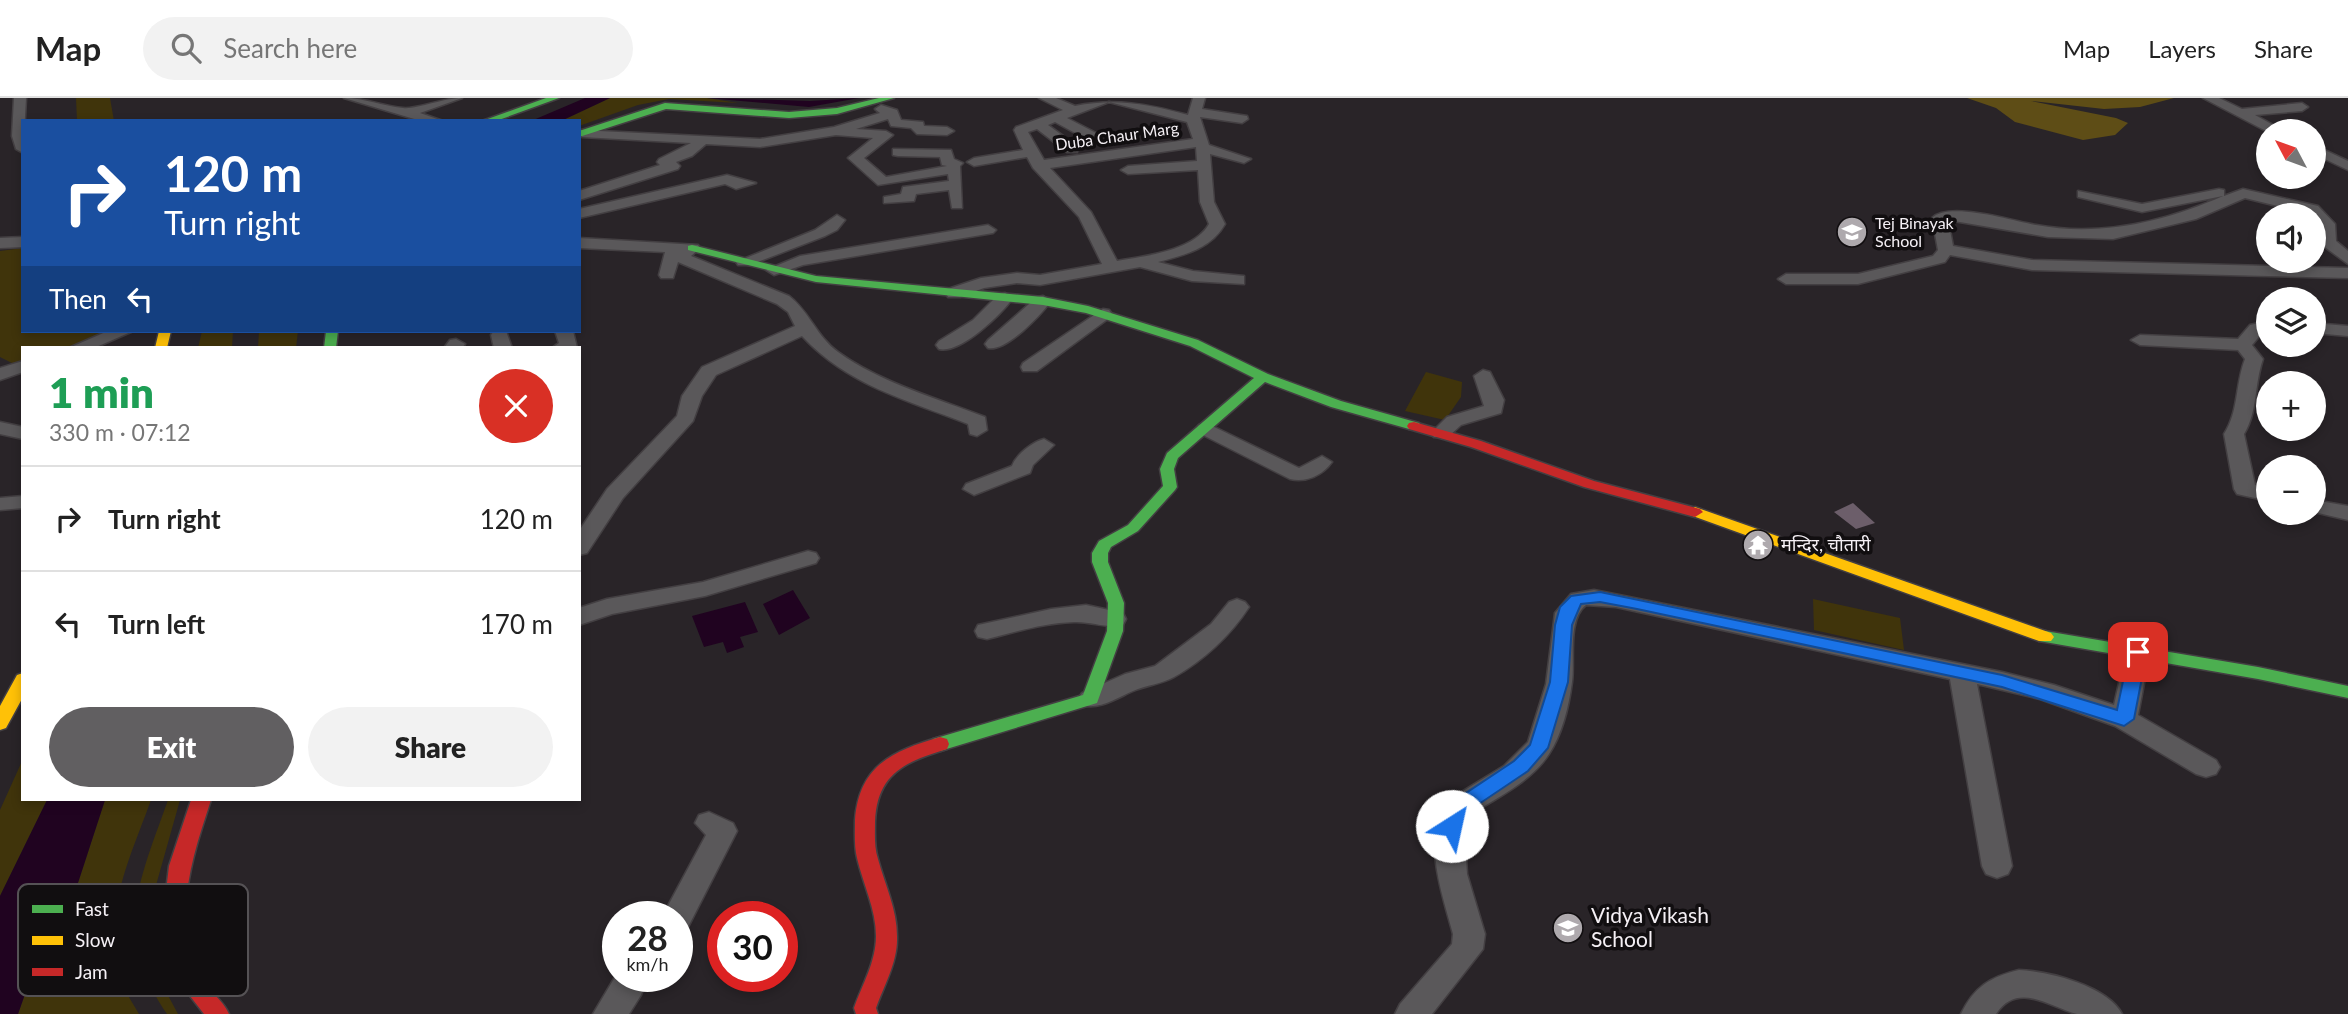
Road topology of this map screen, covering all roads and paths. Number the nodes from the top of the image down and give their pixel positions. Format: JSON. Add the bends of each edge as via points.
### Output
{"nodes":[{"id":1,"x":349,"y":98,"type":"edge"},
{"id":2,"x":456,"y":98,"type":"edge"},
{"id":3,"x":555,"y":98,"type":"edge"},
{"id":4,"x":1045,"y":98,"type":"edge"},
{"id":5,"x":1108,"y":98,"type":"edge"},
{"id":6,"x":1199,"y":98,"type":"edge"},
{"id":7,"x":2209,"y":98,"type":"edge"},
{"id":8,"x":16,"y":105,"type":"edge"},
{"id":9,"x":891,"y":106,"type":"edge"},
{"id":10,"x":2302,"y":107,"type":"dead end"},
{"id":11,"x":1076,"y":111,"type":"junction"},
{"id":12,"x":407,"y":112,"type":"junction"},
{"id":13,"x":2240,"y":113,"type":"junction"},
{"id":14,"x":1193,"y":116,"type":"junction"},
{"id":15,"x":1058,"y":118,"type":"junction"},
{"id":16,"x":430,"y":119,"type":"edge"},
{"id":17,"x":492,"y":119,"type":"edge"},
{"id":18,"x":1242,"y":119,"type":"dead end"},
{"id":19,"x":2256,"y":121,"type":"edge"},
{"id":20,"x":1039,"y":124,"type":"junction"},
{"id":21,"x":947,"y":131,"type":"dead end"},
{"id":22,"x":581,"y":133,"type":"edge"},
{"id":23,"x":841,"y":135,"type":"junction"},
{"id":24,"x":1093,"y":137,"type":"dead end"},
{"id":25,"x":21,"y":138,"type":"edge"},
{"id":26,"x":703,"y":140,"type":"junction"},
{"id":27,"x":1202,"y":145,"type":"junction"},
{"id":28,"x":1072,"y":149,"type":"dead end"},
{"id":29,"x":898,"y":152,"type":"dead end"},
{"id":30,"x":2326,"y":155,"type":"edge"},
{"id":31,"x":1033,"y":159,"type":"junction"},
{"id":32,"x":1244,"y":159,"type":"dead end"},
{"id":33,"x":1205,"y":165,"type":"junction"},
{"id":34,"x":955,"y":166,"type":"junction"},
{"id":35,"x":2348,"y":166,"type":"edge"},
{"id":36,"x":1128,"y":170,"type":"dead end"},
{"id":37,"x":750,"y":183,"type":"dead end"},
{"id":38,"x":956,"y":185,"type":"junction"},
{"id":39,"x":2243,"y":193,"type":"junction"},
{"id":40,"x":2083,"y":194,"type":"dead end"},
{"id":41,"x":581,"y":195,"type":"edge"},
{"id":42,"x":889,"y":200,"type":"dead end"},
{"id":43,"x":957,"y":205,"type":"dead end"},
{"id":44,"x":581,"y":214,"type":"edge"},
{"id":45,"x":837,"y":220,"type":"dead end"},
{"id":46,"x":988,"y":230,"type":"dead end"},
{"id":47,"x":797,"y":232,"type":"dead end"},
{"id":48,"x":21,"y":242,"type":"edge"},
{"id":49,"x":0,"y":243,"type":"edge"},
{"id":50,"x":581,"y":243,"type":"edge"},
{"id":51,"x":683,"y":247,"type":"junction"},
{"id":52,"x":1946,"y":250,"type":"junction"},
{"id":53,"x":2348,"y":259,"type":"edge"},
{"id":54,"x":737,"y":260,"type":"junction"},
{"id":55,"x":1140,"y":262,"type":"junction"},
{"id":56,"x":1112,"y":269,"type":"junction"},
{"id":57,"x":774,"y":270,"type":"junction"},
{"id":58,"x":2348,"y":273,"type":"edge"},
{"id":59,"x":667,"y":275,"type":"dead end"},
{"id":60,"x":1786,"y":279,"type":"dead end"},
{"id":61,"x":1238,"y":280,"type":"dead end"},
{"id":62,"x":954,"y":293,"type":"junction"},
{"id":63,"x":1005,"y":298,"type":"junction"},
{"id":64,"x":1043,"y":300,"type":"junction"},
{"id":65,"x":1103,"y":314,"type":"junction"},
{"id":66,"x":805,"y":328,"type":"junction"},
{"id":67,"x":2256,"y":329,"type":"edge"},
{"id":68,"x":2326,"y":329,"type":"edge"},
{"id":69,"x":2348,"y":331,"type":"edge"},
{"id":70,"x":119,"y":333,"type":"edge"},
{"id":71,"x":2140,"y":340,"type":"dead end"},
{"id":72,"x":995,"y":344,"type":"dead end"},
{"id":73,"x":945,"y":345,"type":"dead end"},
{"id":74,"x":2243,"y":345,"type":"junction"},
{"id":75,"x":83,"y":346,"type":"edge"},
{"id":76,"x":21,"y":367,"type":"edge"},
{"id":77,"x":1030,"y":367,"type":"dead end"},
{"id":78,"x":0,"y":374,"type":"edge"},
{"id":79,"x":1483,"y":376,"type":"dead end"},
{"id":80,"x":1263,"y":377,"type":"junction"},
{"id":81,"x":0,"y":428,"type":"edge"},
{"id":82,"x":1206,"y":429,"type":"junction"},
{"id":83,"x":977,"y":430,"type":"dead end"},
{"id":84,"x":21,"y":433,"type":"edge"},
{"id":85,"x":1441,"y":433,"type":"junction"},
{"id":86,"x":1044,"y":445,"type":"dead end"},
{"id":87,"x":1322,"y":463,"type":"dead end"},
{"id":88,"x":974,"y":489,"type":"dead end"},
{"id":89,"x":2256,"y":492,"type":"edge"},
{"id":90,"x":21,"y":502,"type":"edge"},
{"id":91,"x":0,"y":505,"type":"edge"},
{"id":92,"x":2326,"y":508,"type":"edge"},
{"id":93,"x":2348,"y":513,"type":"edge"},
{"id":94,"x":581,"y":545,"type":"edge"},
{"id":95,"x":808,"y":558,"type":"dead end"},
{"id":96,"x":1237,"y":607,"type":"dead end"},
{"id":97,"x":581,"y":616,"type":"edge"},
{"id":98,"x":1114,"y":619,"type":"junction"},
{"id":99,"x":987,"y":631,"type":"dead end"},
{"id":100,"x":2138,"y":652,"type":"junction"},
{"id":101,"x":1962,"y":673,"type":"junction"},
{"id":102,"x":21,"y":684,"type":"edge"},
{"id":103,"x":2348,"y":692,"type":"edge"},
{"id":104,"x":1091,"y":699,"type":"junction"},
{"id":105,"x":2124,"y":719,"type":"junction"},
{"id":106,"x":0,"y":723,"type":"edge"},
{"id":107,"x":2206,"y":767,"type":"dead end"},
{"id":108,"x":201,"y":801,"type":"edge"},
{"id":109,"x":709,"y":823,"type":"dead end"},
{"id":110,"x":1997,"y":866,"type":"dead end"},
{"id":111,"x":177,"y":884,"type":"edge"},
{"id":112,"x":686,"y":901,"type":"edge"},
{"id":113,"x":625,"y":992,"type":"edge"},
{"id":114,"x":202,"y":996,"type":"edge"},
{"id":115,"x":218,"y":1014,"type":"edge"},
{"id":116,"x":610,"y":1014,"type":"edge"},
{"id":117,"x":867,"y":1014,"type":"edge"},
{"id":118,"x":1412,"y":1014,"type":"edge"},
{"id":119,"x":1978,"y":1014,"type":"edge"},
{"id":120,"x":2105,"y":1014,"type":"edge"}],
"edges":[{"from":1,"to":12,"type":"street"},
{"from":2,"to":12,"type":"street"},
{"from":3,"to":17,"type":"street"},
{"from":4,"to":11,"type":"street"},
{"from":5,"to":11,"type":"street"},
{"from":5,"to":14,"type":"street"},
{"from":6,"to":14,"type":"street"},
{"from":7,"to":13,"type":"street"},
{"from":8,"to":25,"type":"street"},
{"from":9,"to":21,"type":"street","via":[[896,123],[918,125],[917,130]]},
{"from":9,"to":22,"type":"street","via":[[868,104],[789,116],[664,106]]},
{"from":9,"to":23,"type":"street"},
{"from":10,"to":13,"type":"street"},
{"from":11,"to":15,"type":"street"},
{"from":12,"to":16,"type":"street"},
{"from":13,"to":19,"type":"street"},
{"from":14,"to":18,"type":"street"},
{"from":14,"to":27,"type":"street"},
{"from":15,"to":20,"type":"street"},
{"from":15,"to":24,"type":"street"},
{"from":20,"to":28,"type":"street"},
{"from":20,"to":31,"type":"street","via":[[1021,130]]},
{"from":22,"to":26,"type":"street"},
{"from":23,"to":26,"type":"street","via":[[760,143]]},
{"from":23,"to":34,"type":"street","name":"Duba Chaur Marg","via":[[871,140],[855,158],[883,183]]},
{"from":26,"to":41,"type":"street","via":[[664,162],[673,166]]},
{"from":27,"to":31,"type":"street","name":"Duba Chaur Marg"},
{"from":27,"to":32,"type":"street"},
{"from":27,"to":33,"type":"street"},
{"from":29,"to":34,"type":"street","via":[[946,153],[947,162]]},
{"from":30,"to":35,"type":"street"},
{"from":31,"to":34,"type":"street","name":"Duba Chaur Marg"},
{"from":31,"to":56,"type":"street","via":[[1086,215]]},
{"from":33,"to":36,"type":"street"},
{"from":33,"to":55,"type":"street","via":[[1207,202],[1217,224],[1215,230],[1202,241]]},
{"from":34,"to":38,"type":"street"},
{"from":37,"to":44,"type":"street","via":[[736,185],[727,179]]},
{"from":38,"to":42,"type":"street","via":[[908,190],[909,198]]},
{"from":38,"to":43,"type":"street"},
{"from":39,"to":40,"type":"street","via":[[2211,194],[2141,208]]},
{"from":39,"to":52,"type":"street","via":[[2191,216],[2113,234],[2048,232],[1951,214],[1940,218]]},
{"from":39,"to":53,"type":"street","via":[[2313,209],[2327,224],[2328,242]]},
{"from":45,"to":54,"type":"street","via":[[820,233]]},
{"from":46,"to":57,"type":"street","via":[[800,261]]},
{"from":47,"to":54,"type":"street"},
{"from":48,"to":49,"type":"street"},
{"from":50,"to":51,"type":"street"},
{"from":51,"to":54,"type":"street"},
{"from":51,"to":59,"type":"street"},
{"from":51,"to":66,"type":"street","via":[[684,259],[783,300],[795,309]]},
{"from":52,"to":58,"type":"street","via":[[2032,265]]},
{"from":52,"to":60,"type":"street","via":[[1939,259],[1858,279]]},
{"from":54,"to":57,"type":"street"},
{"from":55,"to":56,"type":"street"},
{"from":55,"to":61,"type":"street","via":[[1192,276]]},
{"from":56,"to":62,"type":"street","via":[[1040,280],[1000,280]]},
{"from":57,"to":62,"type":"street","via":[[829,281]]},
{"from":62,"to":63,"type":"street"},
{"from":63,"to":64,"type":"street"},
{"from":63,"to":73,"type":"street","via":[[979,324]]},
{"from":64,"to":65,"type":"street"},
{"from":64,"to":72,"type":"street"},
{"from":65,"to":77,"type":"street"},
{"from":65,"to":80,"type":"street","via":[[1211,350]]},
{"from":66,"to":83,"type":"street","via":[[843,365],[978,421]]},
{"from":66,"to":94,"type":"street","via":[[709,371],[692,396],[686,417],[615,494]]},
{"from":67,"to":74,"type":"street"},
{"from":68,"to":69,"type":"street"},
{"from":70,"to":75,"type":"street"},
{"from":71,"to":74,"type":"street"},
{"from":74,"to":89,"type":"street","via":[[2254,359],[2244,418],[2234,435],[2245,489]]},
{"from":76,"to":78,"type":"street"},
{"from":79,"to":85,"type":"street","via":[[1494,409],[1454,421]]},
{"from":80,"to":82,"type":"street"},
{"from":80,"to":85,"type":"street","via":[[1394,422]]},
{"from":81,"to":84,"type":"street"},
{"from":82,"to":87,"type":"street","via":[[1297,475]]},
{"from":82,"to":98,"type":"street","via":[[1172,456],[1167,469],[1170,487],[1156,505],[1133,528],[1105,544],[1100,553],[1116,603]]},
{"from":85,"to":100,"type":"street","via":[[1589,484],[1697,513],[2035,635]]},
{"from":86,"to":88,"type":"street","via":[[1022,464],[1023,469]]},
{"from":90,"to":91,"type":"street"},
{"from":92,"to":93,"type":"street"},
{"from":95,"to":97,"type":"street","via":[[705,589]]},
{"from":96,"to":104,"type":"street","via":[[1220,630],[1164,672]]},
{"from":98,"to":99,"type":"street","via":[[1093,613],[1070,615]]},
{"from":98,"to":104,"type":"street","via":[[1113,642]]},
{"from":100,"to":103,"type":"street"},
{"from":100,"to":105,"type":"street"},
{"from":101,"to":105,"type":"street","via":[[2045,691]]},
{"from":101,"to":110,"type":"street"},
{"from":101,"to":118,"type":"street","via":[[1637,604],[1600,597],[1577,599],[1563,625],[1559,682],[1539,748],[1521,766],[1455,810],[1452,874],[1469,934],[1467,949]]},
{"from":102,"to":106,"type":"street"},
{"from":104,"to":117,"type":"street","via":[[913,752],[884,768],[872,783],[865,812],[866,855],[878,891],[886,946],[865,1008]]},
{"from":105,"to":107,"type":"street"},
{"from":108,"to":111,"type":"street"},
{"from":109,"to":112,"type":"street","via":[[723,831]]},
{"from":113,"to":116,"type":"street"},
{"from":114,"to":115,"type":"street"},
{"from":119,"to":120,"type":"street","via":[[1998,987],[2016,982],[2063,992]]}]}
